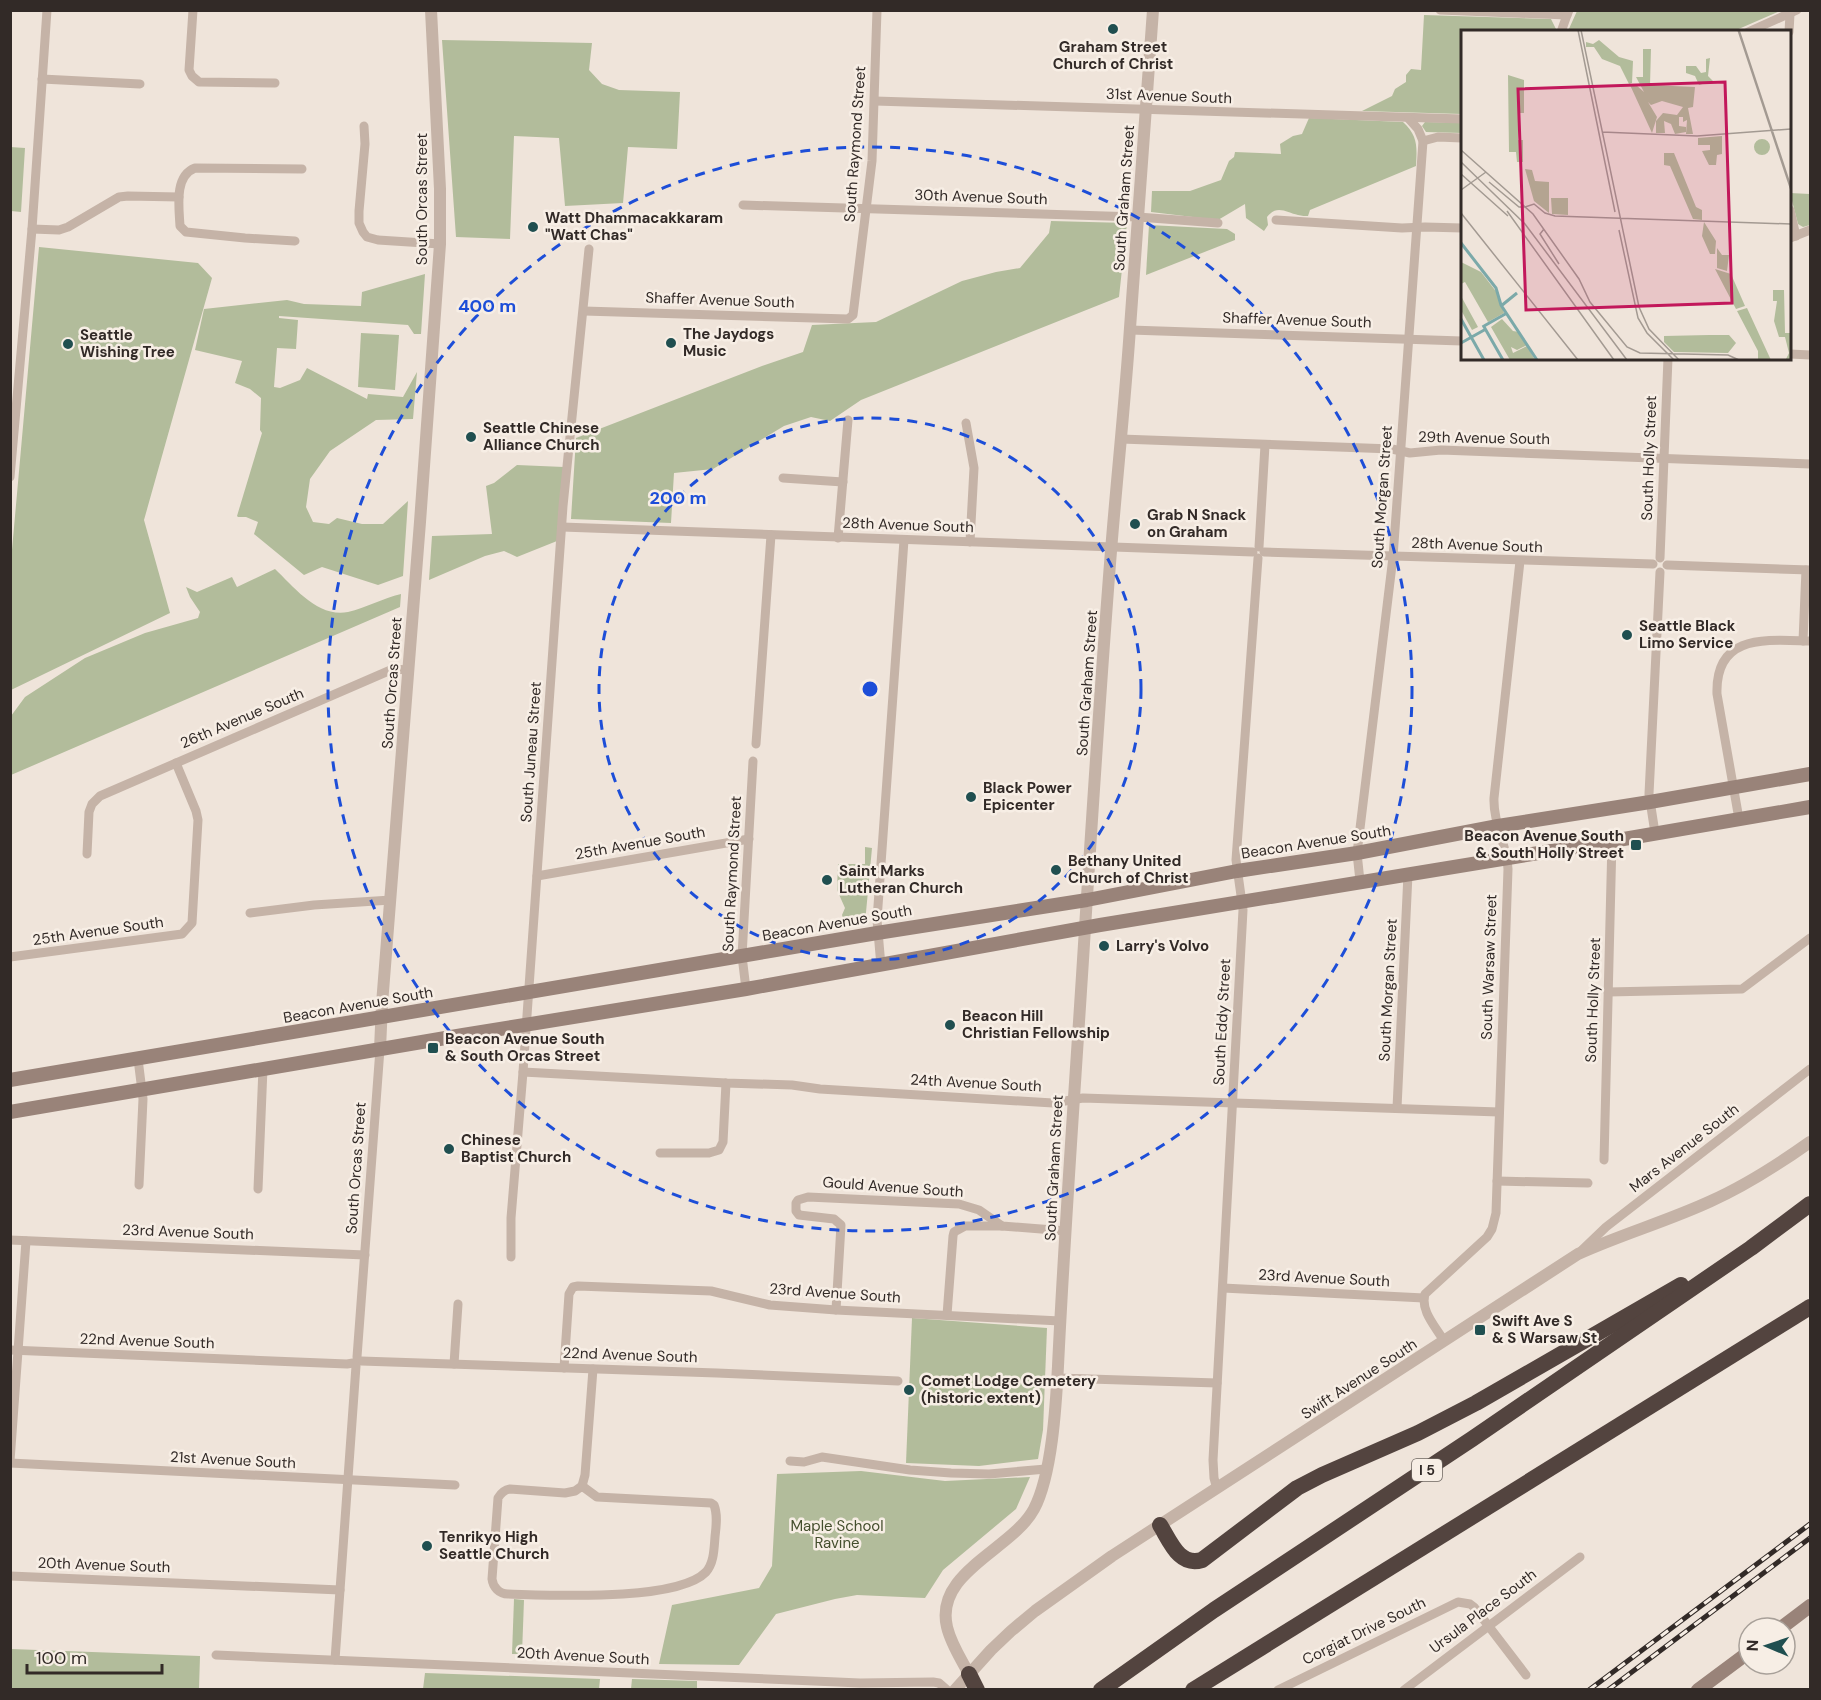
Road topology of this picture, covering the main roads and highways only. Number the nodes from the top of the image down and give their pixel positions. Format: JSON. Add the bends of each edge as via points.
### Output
{"nodes":[{"id":1,"x":1810,"y":774,"type":"edge"},
{"id":2,"x":1810,"y":807,"type":"edge"},
{"id":3,"x":10,"y":1080,"type":"edge"},
{"id":4,"x":10,"y":1112,"type":"edge"},
{"id":5,"x":1810,"y":1204,"type":"edge"},
{"id":6,"x":1751,"y":1248,"type":"junction"},
{"id":7,"x":1810,"y":1307,"type":"edge"},
{"id":8,"x":1160,"y":1525,"type":"road end"},
{"id":9,"x":1810,"y":1606,"type":"edge"},
{"id":10,"x":1797,"y":1616,"type":"edge"},
{"id":11,"x":1737,"y":1661,"type":"edge"},
{"id":12,"x":969,"y":1674,"type":"road end"},
{"id":13,"x":1204,"y":1685,"type":"edge"},
{"id":14,"x":977,"y":1689,"type":"edge"},
{"id":15,"x":1101,"y":1689,"type":"edge"},
{"id":16,"x":1193,"y":1689,"type":"edge"},
{"id":17,"x":1698,"y":1689,"type":"edge"}],
"edges":[{"from":1,"to":3,"type":"main road","name":"Beacon Avenue South","via":[[1087,900]]},
{"from":2,"to":4,"type":"main road"},
{"from":5,"to":6,"type":"highway","number":"I 5"},
{"from":6,"to":8,"type":"highway","via":[[1651,1300],[1476,1403],[1297,1488],[1202,1560],[1191,1562],[1181,1557]]},
{"from":6,"to":15,"type":"highway","number":"I 5"},
{"from":7,"to":13,"type":"highway"},
{"from":9,"to":10,"type":"main road"},
{"from":11,"to":17,"type":"main road"},
{"from":12,"to":14,"type":"highway"},
{"from":13,"to":16,"type":"highway"}]}
